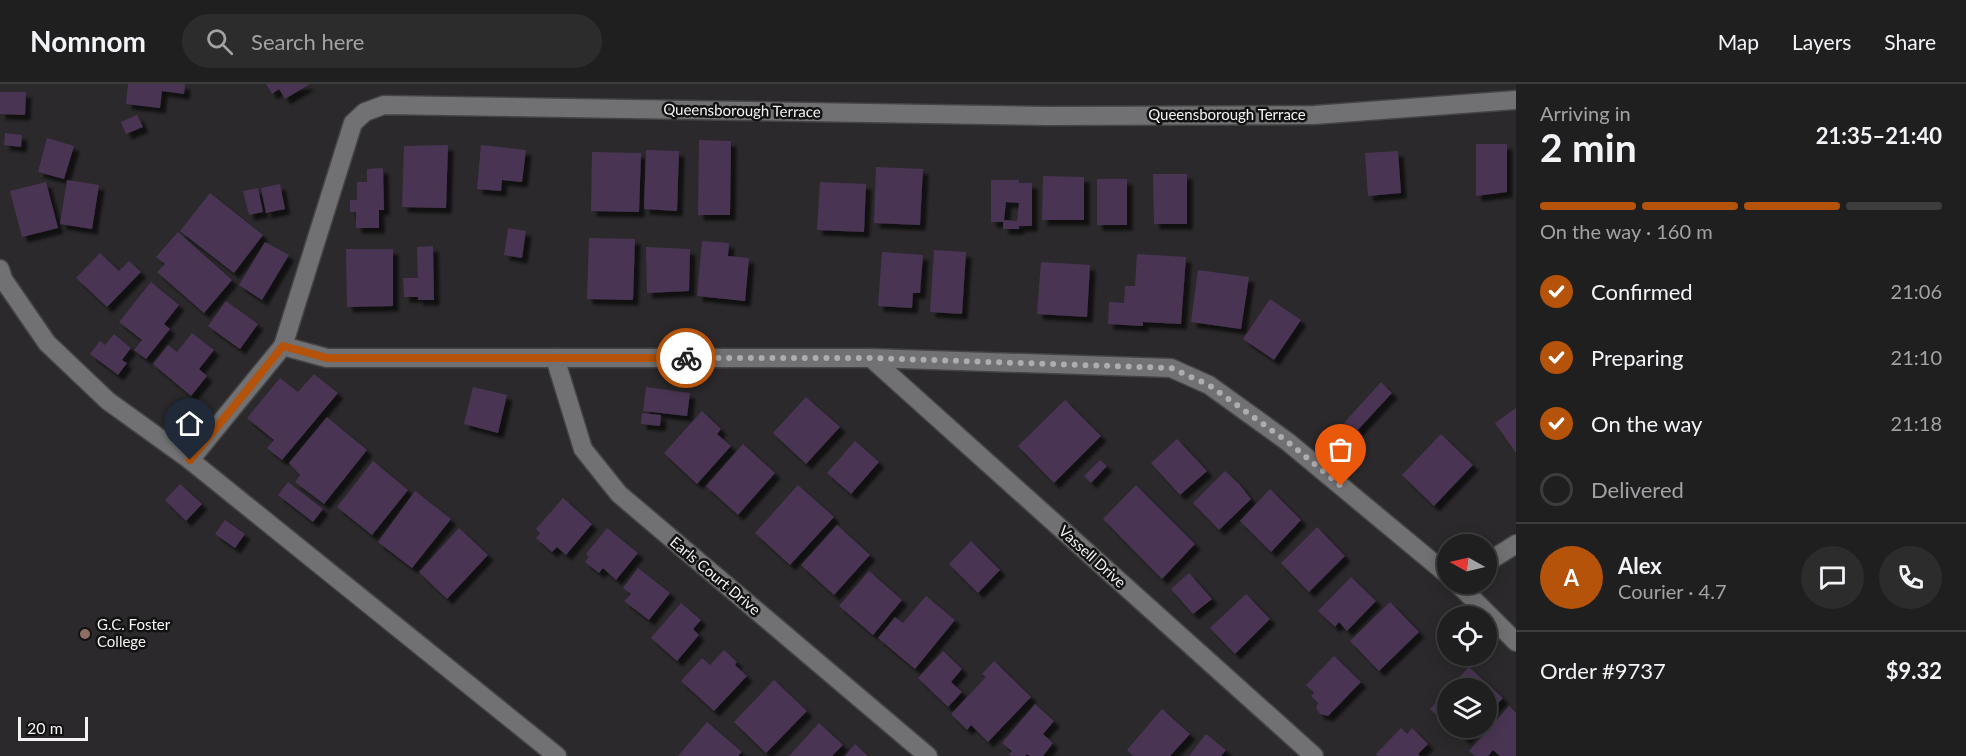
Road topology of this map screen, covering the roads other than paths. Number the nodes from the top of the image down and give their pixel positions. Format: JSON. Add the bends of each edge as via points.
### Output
{"nodes":[{"id":1,"x":1516,"y":100,"type":"edge"},
{"id":2,"x":0,"y":269,"type":"edge"},
{"id":3,"x":283,"y":346,"type":"junction"},
{"id":4,"x":555,"y":358,"type":"junction"},
{"id":5,"x":871,"y":358,"type":"junction"},
{"id":6,"x":190,"y":460,"type":"junction"},
{"id":7,"x":1516,"y":544,"type":"edge"},
{"id":8,"x":1497,"y":556,"type":"edge"},
{"id":9,"x":1437,"y":566,"type":"edge"},
{"id":10,"x":1468,"y":594,"type":"edge"},
{"id":11,"x":1516,"y":642,"type":"edge"},
{"id":12,"x":556,"y":756,"type":"edge"},
{"id":13,"x":928,"y":756,"type":"edge"},
{"id":14,"x":1314,"y":756,"type":"edge"}],
"edges":[{"from":1,"to":3,"type":"street","name":"Queensborough Terrace","via":[[1314,115],[1059,116],[384,105],[365,112],[352,123]]},
{"from":2,"to":6,"type":"street","via":[[47,343],[108,400]]},
{"from":3,"to":4,"type":"street","via":[[327,358]]},
{"from":3,"to":6,"type":"street","name":"Queensborough Terrace"},
{"from":4,"to":5,"type":"street"},
{"from":4,"to":13,"type":"street","name":"Earls Court Drive","via":[[583,449],[619,494]]},
{"from":5,"to":9,"type":"street","via":[[1171,368],[1209,385],[1288,442]]},
{"from":5,"to":14,"type":"street","name":"Vassell Drive"},
{"from":6,"to":12,"type":"street"},
{"from":7,"to":8,"type":"street"},
{"from":10,"to":11,"type":"street"}]}
